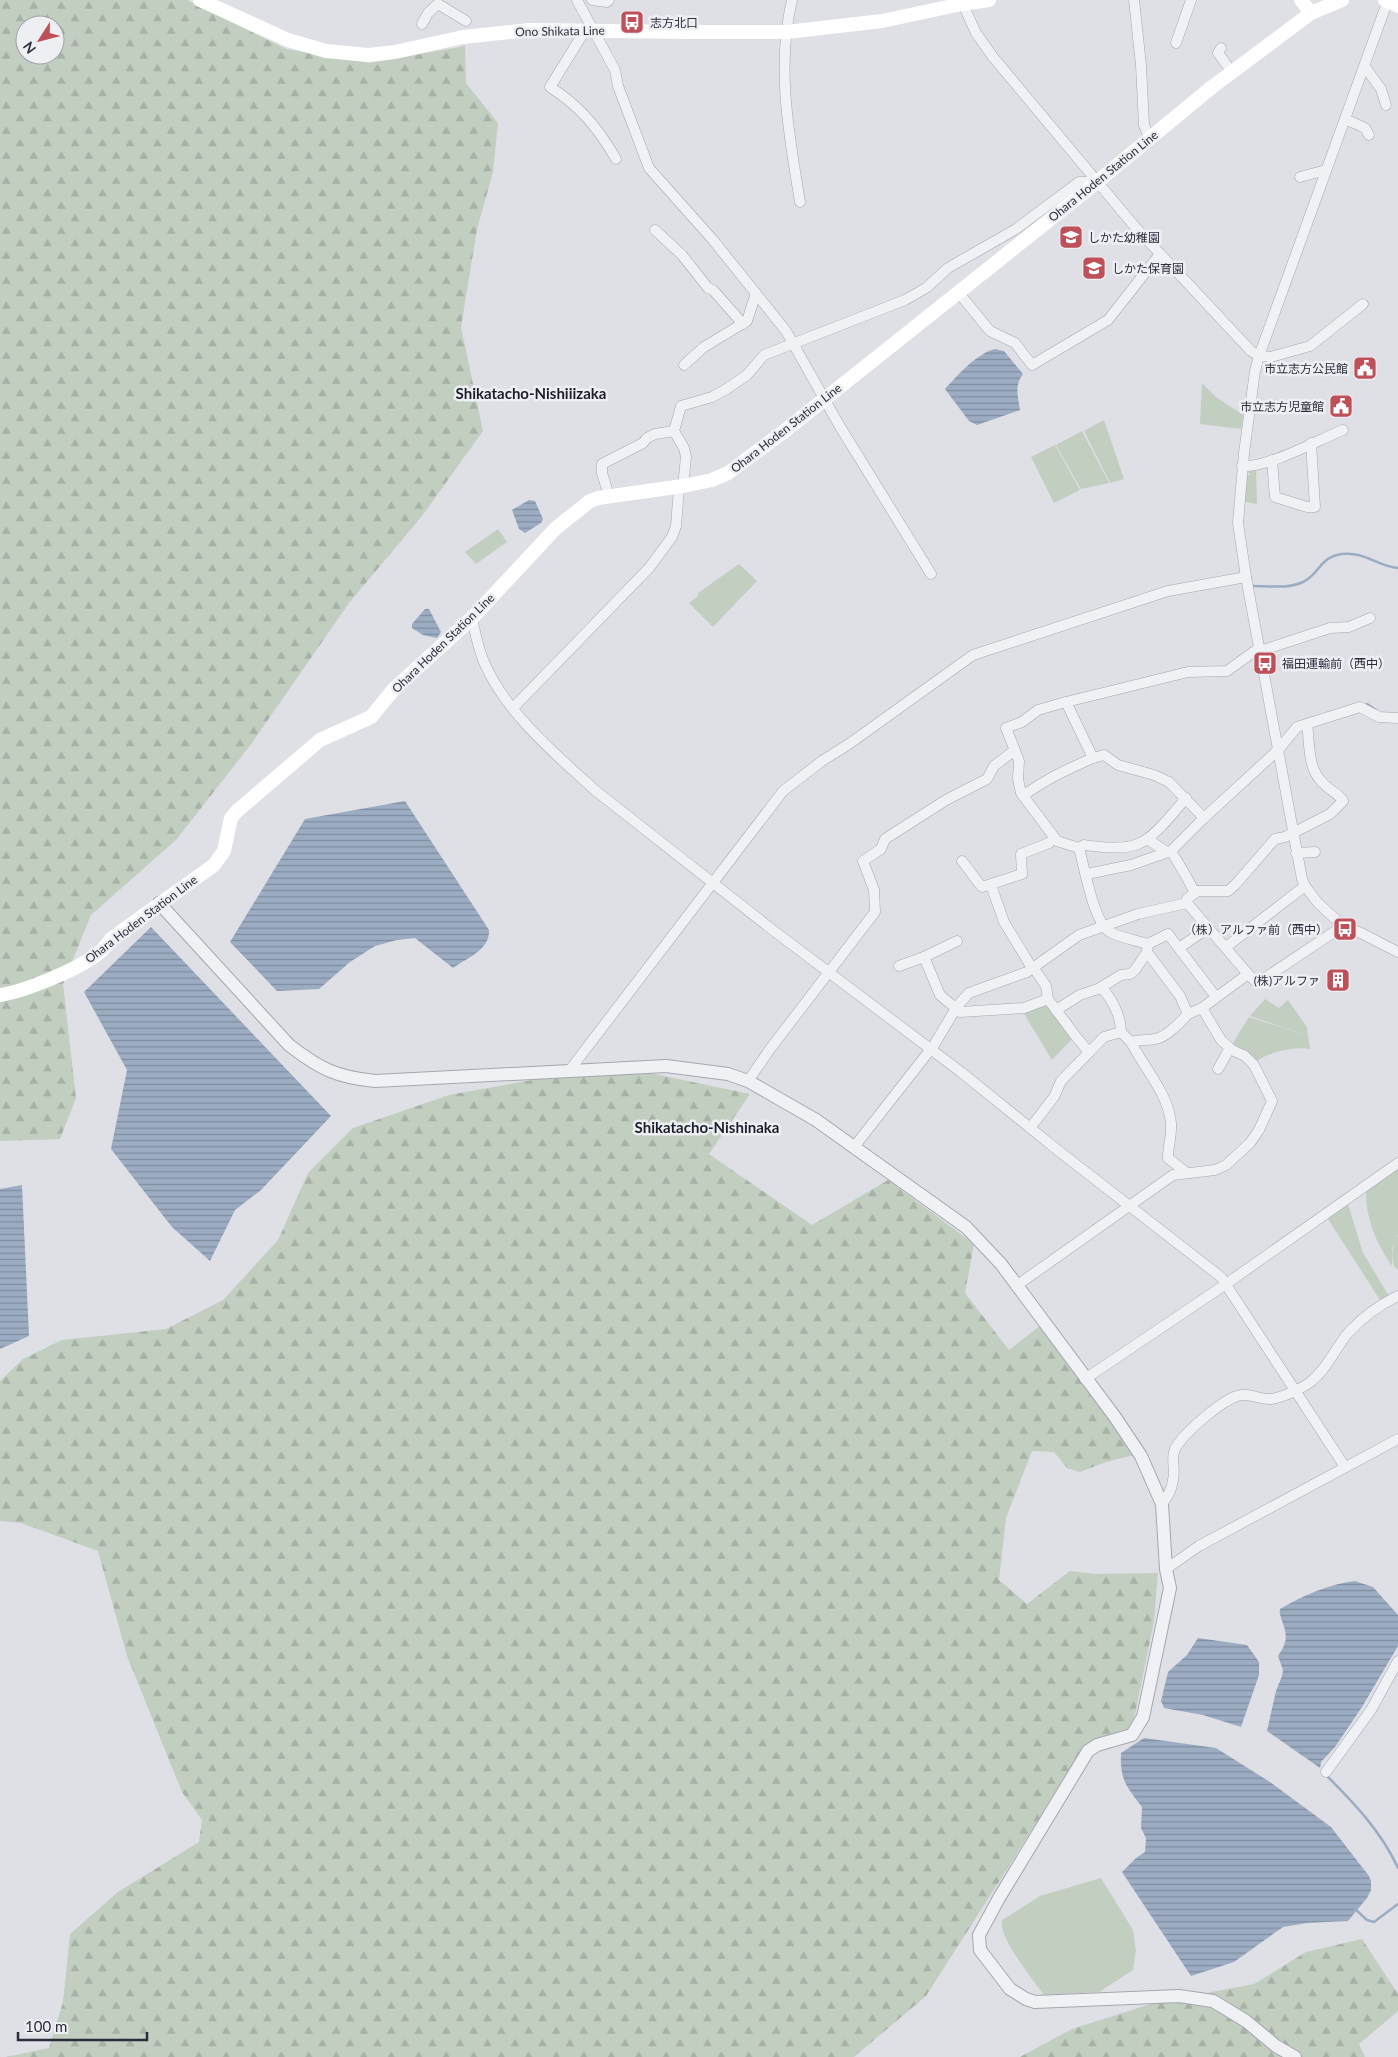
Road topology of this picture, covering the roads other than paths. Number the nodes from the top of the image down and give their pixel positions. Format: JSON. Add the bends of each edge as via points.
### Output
{"nodes":[{"id":1,"x":200,"y":0,"type":"edge"},
{"id":2,"x":442,"y":0,"type":"edge"},
{"id":3,"x":577,"y":0,"type":"edge"},
{"id":4,"x":592,"y":0,"type":"edge"},
{"id":5,"x":609,"y":0,"type":"edge"},
{"id":6,"x":792,"y":0,"type":"edge"},
{"id":7,"x":990,"y":0,"type":"edge"},
{"id":8,"x":1134,"y":0,"type":"edge"},
{"id":9,"x":1191,"y":0,"type":"edge"},
{"id":10,"x":1301,"y":0,"type":"edge"},
{"id":11,"x":1342,"y":0,"type":"edge"},
{"id":12,"x":962,"y":2,"type":"edge"},
{"id":13,"x":1390,"y":2,"type":"edge"},
{"id":14,"x":1311,"y":13,"type":"junction"},
{"id":15,"x":466,"y":21,"type":"junction"},
{"id":16,"x":422,"y":24,"type":"dead end"},
{"id":17,"x":595,"y":30,"type":"junction"},
{"id":18,"x":579,"y":31,"type":"junction"},
{"id":19,"x":787,"y":32,"type":"junction"},
{"id":20,"x":475,"y":35,"type":"junction"},
{"id":21,"x":1176,"y":43,"type":"dead end"},
{"id":22,"x":1221,"y":48,"type":"dead end"},
{"id":23,"x":1365,"y":67,"type":"junction"},
{"id":24,"x":1232,"y":72,"type":"junction"},
{"id":25,"x":1386,"y":105,"type":"dead end"},
{"id":26,"x":1345,"y":120,"type":"junction"},
{"id":27,"x":1369,"y":135,"type":"dead end"},
{"id":28,"x":1150,"y":139,"type":"junction"},
{"id":29,"x":616,"y":159,"type":"dead end"},
{"id":30,"x":1326,"y":170,"type":"junction"},
{"id":31,"x":1300,"y":177,"type":"dead end"},
{"id":32,"x":1096,"y":182,"type":"junction"},
{"id":33,"x":800,"y":202,"type":"dead end"},
{"id":34,"x":655,"y":230,"type":"dead end"},
{"id":35,"x":1160,"y":254,"type":"junction"},
{"id":36,"x":958,"y":292,"type":"junction"},
{"id":37,"x":756,"y":293,"type":"junction"},
{"id":38,"x":1363,"y":304,"type":"dead end"},
{"id":39,"x":743,"y":324,"type":"junction"},
{"id":40,"x":792,"y":345,"type":"junction"},
{"id":41,"x":1259,"y":356,"type":"junction"},
{"id":42,"x":684,"y":365,"type":"dead end"},
{"id":43,"x":825,"y":398,"type":"junction"},
{"id":44,"x":1342,"y":430,"type":"dead end"},
{"id":45,"x":674,"y":431,"type":"junction"},
{"id":46,"x":1310,"y":443,"type":"junction"},
{"id":47,"x":1272,"y":460,"type":"junction"},
{"id":48,"x":1242,"y":466,"type":"junction"},
{"id":49,"x":681,"y":487,"type":"junction"},
{"id":50,"x":609,"y":496,"type":"junction"},
{"id":51,"x":931,"y":574,"type":"dead end"},
{"id":52,"x":1246,"y":577,"type":"junction"},
{"id":53,"x":472,"y":618,"type":"junction"},
{"id":54,"x":1370,"y":618,"type":"dead end"},
{"id":55,"x":1259,"y":650,"type":"junction"},
{"id":56,"x":1066,"y":702,"type":"junction"},
{"id":57,"x":512,"y":708,"type":"junction"},
{"id":58,"x":1398,"y":718,"type":"edge"},
{"id":59,"x":1307,"y":724,"type":"junction"},
{"id":60,"x":1015,"y":750,"type":"junction"},
{"id":61,"x":1278,"y":750,"type":"junction"},
{"id":62,"x":1092,"y":758,"type":"junction"},
{"id":63,"x":1023,"y":796,"type":"junction"},
{"id":64,"x":1186,"y":798,"type":"junction"},
{"id":65,"x":1204,"y":818,"type":"junction"},
{"id":66,"x":1293,"y":832,"type":"junction"},
{"id":67,"x":1054,"y":838,"type":"junction"},
{"id":68,"x":1147,"y":839,"type":"junction"},
{"id":69,"x":1079,"y":848,"type":"junction"},
{"id":70,"x":1169,"y":852,"type":"junction"},
{"id":71,"x":1315,"y":852,"type":"dead end"},
{"id":72,"x":1296,"y":853,"type":"junction"},
{"id":73,"x":962,"y":860,"type":"dead end"},
{"id":74,"x":1087,"y":874,"type":"junction"},
{"id":75,"x":712,"y":883,"type":"junction"},
{"id":76,"x":991,"y":885,"type":"junction"},
{"id":77,"x":1305,"y":886,"type":"junction"},
{"id":78,"x":1195,"y":894,"type":"junction"},
{"id":79,"x":159,"y":903,"type":"junction"},
{"id":80,"x":1187,"y":903,"type":"junction"},
{"id":81,"x":1342,"y":926,"type":"junction"},
{"id":82,"x":1103,"y":927,"type":"junction"},
{"id":83,"x":1208,"y":928,"type":"junction"},
{"id":84,"x":957,"y":941,"type":"dead end"},
{"id":85,"x":1226,"y":947,"type":"junction"},
{"id":86,"x":1147,"y":948,"type":"junction"},
{"id":87,"x":1179,"y":948,"type":"junction"},
{"id":88,"x":1398,"y":952,"type":"edge"},
{"id":89,"x":924,"y":956,"type":"junction"},
{"id":90,"x":899,"y":966,"type":"dead end"},
{"id":91,"x":1033,"y":968,"type":"junction"},
{"id":92,"x":830,"y":972,"type":"junction"},
{"id":93,"x":1248,"y":974,"type":"junction"},
{"id":94,"x":1101,"y":987,"type":"junction"},
{"id":95,"x":0,"y":995,"type":"edge"},
{"id":96,"x":1216,"y":996,"type":"junction"},
{"id":97,"x":1048,"y":999,"type":"junction"},
{"id":98,"x":1202,"y":1008,"type":"junction"},
{"id":99,"x":956,"y":1009,"type":"junction"},
{"id":100,"x":1056,"y":1010,"type":"junction"},
{"id":101,"x":1188,"y":1014,"type":"junction"},
{"id":102,"x":1121,"y":1032,"type":"junction"},
{"id":103,"x":1131,"y":1042,"type":"junction"},
{"id":104,"x":1230,"y":1048,"type":"junction"},
{"id":105,"x":930,"y":1050,"type":"junction"},
{"id":106,"x":1089,"y":1052,"type":"junction"},
{"id":107,"x":1218,"y":1069,"type":"dead end"},
{"id":108,"x":569,"y":1071,"type":"junction"},
{"id":109,"x":748,"y":1081,"type":"junction"},
{"id":110,"x":1030,"y":1128,"type":"junction"},
{"id":111,"x":854,"y":1147,"type":"junction"},
{"id":112,"x":1398,"y":1162,"type":"edge"},
{"id":113,"x":1187,"y":1174,"type":"junction"},
{"id":114,"x":1129,"y":1206,"type":"junction"},
{"id":115,"x":1226,"y":1284,"type":"junction"},
{"id":116,"x":1016,"y":1286,"type":"junction"},
{"id":117,"x":1398,"y":1296,"type":"edge"},
{"id":118,"x":1085,"y":1378,"type":"junction"},
{"id":119,"x":1296,"y":1390,"type":"junction"},
{"id":120,"x":1398,"y":1439,"type":"edge"},
{"id":121,"x":1345,"y":1467,"type":"junction"},
{"id":122,"x":1162,"y":1504,"type":"junction"},
{"id":123,"x":1166,"y":1568,"type":"junction"},
{"id":124,"x":1398,"y":1661,"type":"edge"},
{"id":125,"x":1326,"y":1772,"type":"dead end"},
{"id":126,"x":1295,"y":2057,"type":"edge"}],
"edges":[{"from":1,"to":20,"type":"main road","name":"Ono Shikata Line","via":[[288,40],[344,53],[395,52]]},
{"from":2,"to":15,"type":"street"},
{"from":3,"to":17,"type":"street"},
{"from":4,"to":5,"type":"street"},
{"from":6,"to":19,"type":"street"},
{"from":7,"to":12,"type":"main road","name":"Ono Shikata Line"},
{"from":8,"to":28,"type":"street","via":[[1144,125]]},
{"from":9,"to":21,"type":"street","via":[[1178,27]]},
{"from":10,"to":14,"type":"main road"},
{"from":11,"to":14,"type":"main road","name":"Ohara Hoden Station Line"},
{"from":12,"to":19,"type":"main road","name":"Ono Shikata Line","via":[[882,21]]},
{"from":12,"to":32,"type":"street","via":[[976,33],[992,57]]},
{"from":13,"to":23,"type":"street"},
{"from":14,"to":24,"type":"main road","name":"Ohara Hoden Station Line"},
{"from":15,"to":16,"type":"street","via":[[438,4]]},
{"from":15,"to":20,"type":"street"},
{"from":17,"to":18,"type":"main road","name":"Ono Shikata Line"},
{"from":17,"to":19,"type":"main road","name":"Ono Shikata Line"},
{"from":17,"to":37,"type":"street","via":[[615,70],[649,168]]},
{"from":18,"to":20,"type":"main road","name":"Ono Shikata Line","via":[[529,30]]},
{"from":18,"to":29,"type":"street","via":[[581,37],[550,87],[598,129]]},
{"from":19,"to":33,"type":"street","via":[[784,92]]},
{"from":22,"to":24,"type":"street","via":[[1218,53]]},
{"from":23,"to":25,"type":"street","via":[[1381,89]]},
{"from":23,"to":26,"type":"street"},
{"from":24,"to":28,"type":"main road","name":"Ohara Hoden Station Line"},
{"from":26,"to":27,"type":"street","via":[[1365,128]]},
{"from":26,"to":30,"type":"street"},
{"from":28,"to":32,"type":"main road","name":"Ohara Hoden Station Line"},
{"from":30,"to":31,"type":"street"},
{"from":30,"to":41,"type":"street"},
{"from":32,"to":35,"type":"street"},
{"from":32,"to":36,"type":"main road","name":"Ohara Hoden Station Line"},
{"from":32,"to":40,"type":"street","via":[[1079,182],[1016,229],[948,268],[926,288],[905,300]]},
{"from":34,"to":39,"type":"street","via":[[682,254],[708,288]]},
{"from":35,"to":36,"type":"street","via":[[1108,320],[1032,365],[1015,343],[990,331]]},
{"from":35,"to":41,"type":"street"},
{"from":36,"to":43,"type":"main road","name":"Ohara Hoden Station Line"},
{"from":37,"to":39,"type":"street","via":[[748,319]]},
{"from":37,"to":40,"type":"street","via":[[786,331]]},
{"from":38,"to":41,"type":"street","via":[[1310,346],[1270,357]]},
{"from":39,"to":42,"type":"street","via":[[704,347]]},
{"from":40,"to":43,"type":"street"},
{"from":40,"to":45,"type":"street","via":[[764,355],[747,375],[712,397],[681,406]]},
{"from":41,"to":48,"type":"street"},
{"from":43,"to":49,"type":"main road","name":"Ohara Hoden Station Line","via":[[728,473]]},
{"from":43,"to":51,"type":"street"},
{"from":44,"to":46,"type":"street"},
{"from":45,"to":49,"type":"street","via":[[686,457]]},
{"from":45,"to":50,"type":"street","via":[[647,438],[602,464]]},
{"from":46,"to":47,"type":"street"},
{"from":46,"to":47,"type":"street","via":[[1315,507],[1275,497]]},
{"from":47,"to":48,"type":"street","via":[[1252,467]]},
{"from":48,"to":52,"type":"street","via":[[1238,523]]},
{"from":49,"to":50,"type":"main road","name":"Ohara Hoden Station Line"},
{"from":49,"to":57,"type":"street","via":[[672,537],[649,568]]},
{"from":50,"to":53,"type":"main road","name":"Ohara Hoden Station Line","via":[[590,501],[556,528]]},
{"from":52,"to":55,"type":"street"},
{"from":52,"to":75,"type":"street","via":[[1168,591],[973,655],[783,791]]},
{"from":53,"to":57,"type":"street","via":[[483,661]]},
{"from":53,"to":79,"type":"main road","name":"Ohara Hoden Station Line","via":[[394,689],[371,716],[320,740],[237,811],[231,818],[224,851],[214,865]]},
{"from":54,"to":55,"type":"street"},
{"from":55,"to":56,"type":"street","via":[[1227,671],[1188,672]]},
{"from":55,"to":61,"type":"street"},
{"from":56,"to":60,"type":"street","via":[[1038,710],[1022,722],[1006,728]]},
{"from":56,"to":62,"type":"street"},
{"from":57,"to":75,"type":"street","via":[[602,796]]},
{"from":58,"to":59,"type":"street","via":[[1378,717],[1360,707]]},
{"from":59,"to":61,"type":"street","via":[[1297,727]]},
{"from":59,"to":66,"type":"street","via":[[1310,761],[1314,770],[1323,784],[1344,801],[1330,814]]},
{"from":60,"to":63,"type":"street"},
{"from":60,"to":92,"type":"street","via":[[994,766],[987,779],[946,800],[885,839],[881,849],[863,861],[874,890],[875,912]]},
{"from":61,"to":65,"type":"street"},
{"from":61,"to":66,"type":"street"},
{"from":62,"to":63,"type":"street","via":[[1041,782]]},
{"from":62,"to":64,"type":"street","via":[[1104,755],[1118,765],[1154,775]]},
{"from":63,"to":67,"type":"street"},
{"from":64,"to":65,"type":"street"},
{"from":64,"to":68,"type":"street"},
{"from":65,"to":70,"type":"street"},
{"from":66,"to":72,"type":"street"},
{"from":66,"to":78,"type":"street","via":[[1275,838],[1228,891],[1197,891]]},
{"from":67,"to":69,"type":"street"},
{"from":67,"to":76,"type":"street","via":[[1021,854],[1022,874]]},
{"from":68,"to":69,"type":"street","via":[[1128,847],[1084,845]]},
{"from":68,"to":70,"type":"street"},
{"from":69,"to":74,"type":"street"},
{"from":70,"to":74,"type":"street","via":[[1131,866]]},
{"from":70,"to":78,"type":"street"},
{"from":71,"to":72,"type":"street"},
{"from":72,"to":77,"type":"street"},
{"from":73,"to":76,"type":"street","via":[[982,887]]},
{"from":74,"to":82,"type":"street","via":[[1091,897]]},
{"from":75,"to":92,"type":"street"},
{"from":75,"to":108,"type":"street"},
{"from":76,"to":91,"type":"street","via":[[1004,922]]},
{"from":77,"to":81,"type":"street"},
{"from":77,"to":85,"type":"street"},
{"from":78,"to":80,"type":"street","via":[[1187,899]]},
{"from":79,"to":95,"type":"main road","name":"Ohara Hoden Station Line","via":[[112,939],[101,952],[76,967]]},
{"from":79,"to":108,"type":"street","via":[[289,1045],[334,1074],[375,1081]]},
{"from":80,"to":82,"type":"street","via":[[1138,914]]},
{"from":80,"to":83,"type":"street"},
{"from":81,"to":88,"type":"street"},
{"from":81,"to":93,"type":"street","via":[[1262,980],[1256,982]]},
{"from":82,"to":86,"type":"street"},
{"from":82,"to":91,"type":"street","via":[[1079,935]]},
{"from":83,"to":85,"type":"street"},
{"from":83,"to":87,"type":"street"},
{"from":84,"to":89,"type":"street"},
{"from":85,"to":93,"type":"street"},
{"from":86,"to":87,"type":"street","via":[[1168,934]]},
{"from":86,"to":94,"type":"street","via":[[1136,970]]},
{"from":86,"to":101,"type":"street","via":[[1180,996]]},
{"from":87,"to":96,"type":"street"},
{"from":89,"to":90,"type":"street"},
{"from":89,"to":99,"type":"street","via":[[940,995]]},
{"from":91,"to":97,"type":"street","via":[[1046,986]]},
{"from":91,"to":99,"type":"street","via":[[969,993]]},
{"from":92,"to":105,"type":"street"},
{"from":92,"to":109,"type":"street"},
{"from":93,"to":96,"type":"street"},
{"from":94,"to":100,"type":"street"},
{"from":94,"to":102,"type":"street","via":[[1121,1022]]},
{"from":96,"to":98,"type":"street"},
{"from":97,"to":99,"type":"street","via":[[1024,1008],[960,1012]]},
{"from":97,"to":100,"type":"street"},
{"from":98,"to":101,"type":"street"},
{"from":98,"to":104,"type":"street","via":[[1221,1040]]},
{"from":99,"to":105,"type":"street"},
{"from":100,"to":106,"type":"street"},
{"from":101,"to":103,"type":"street","via":[[1157,1039]]},
{"from":102,"to":103,"type":"street"},
{"from":102,"to":106,"type":"street","via":[[1104,1037]]},
{"from":103,"to":113,"type":"street","via":[[1169,1112],[1168,1158]]},
{"from":104,"to":107,"type":"street"},
{"from":104,"to":113,"type":"street","via":[[1254,1065],[1272,1105],[1250,1143],[1226,1165]]},
{"from":105,"to":110,"type":"street"},
{"from":105,"to":111,"type":"street"},
{"from":106,"to":110,"type":"street","via":[[1061,1081],[1054,1097]]},
{"from":108,"to":109,"type":"street","via":[[666,1066],[728,1074]]},
{"from":109,"to":111,"type":"street","via":[[816,1120]]},
{"from":110,"to":114,"type":"street"},
{"from":111,"to":116,"type":"street","via":[[966,1227],[1001,1264]]},
{"from":112,"to":115,"type":"street"},
{"from":113,"to":114,"type":"street","via":[[1173,1174]]},
{"from":114,"to":115,"type":"street"},
{"from":114,"to":116,"type":"street"},
{"from":115,"to":118,"type":"street"},
{"from":115,"to":119,"type":"street"},
{"from":116,"to":118,"type":"street"},
{"from":117,"to":119,"type":"street","via":[[1367,1315],[1349,1332],[1318,1376]]},
{"from":118,"to":122,"type":"street","via":[[1141,1456]]},
{"from":119,"to":121,"type":"street"},
{"from":119,"to":122,"type":"street","via":[[1270,1399],[1237,1396],[1203,1419],[1176,1445],[1172,1454],[1174,1479],[1170,1494]]},
{"from":120,"to":121,"type":"street"},
{"from":121,"to":123,"type":"street"},
{"from":122,"to":123,"type":"street"},
{"from":123,"to":126,"type":"street","via":[[1170,1588],[1143,1717],[1132,1735],[1097,1745],[1088,1751],[999,1898],[980,1935],[980,1950],[1010,1989],[1026,1999],[1036,2002],[1179,1996],[1213,2002],[1246,2021]]},
{"from":124,"to":125,"type":"street","via":[[1371,1710]]}]}
